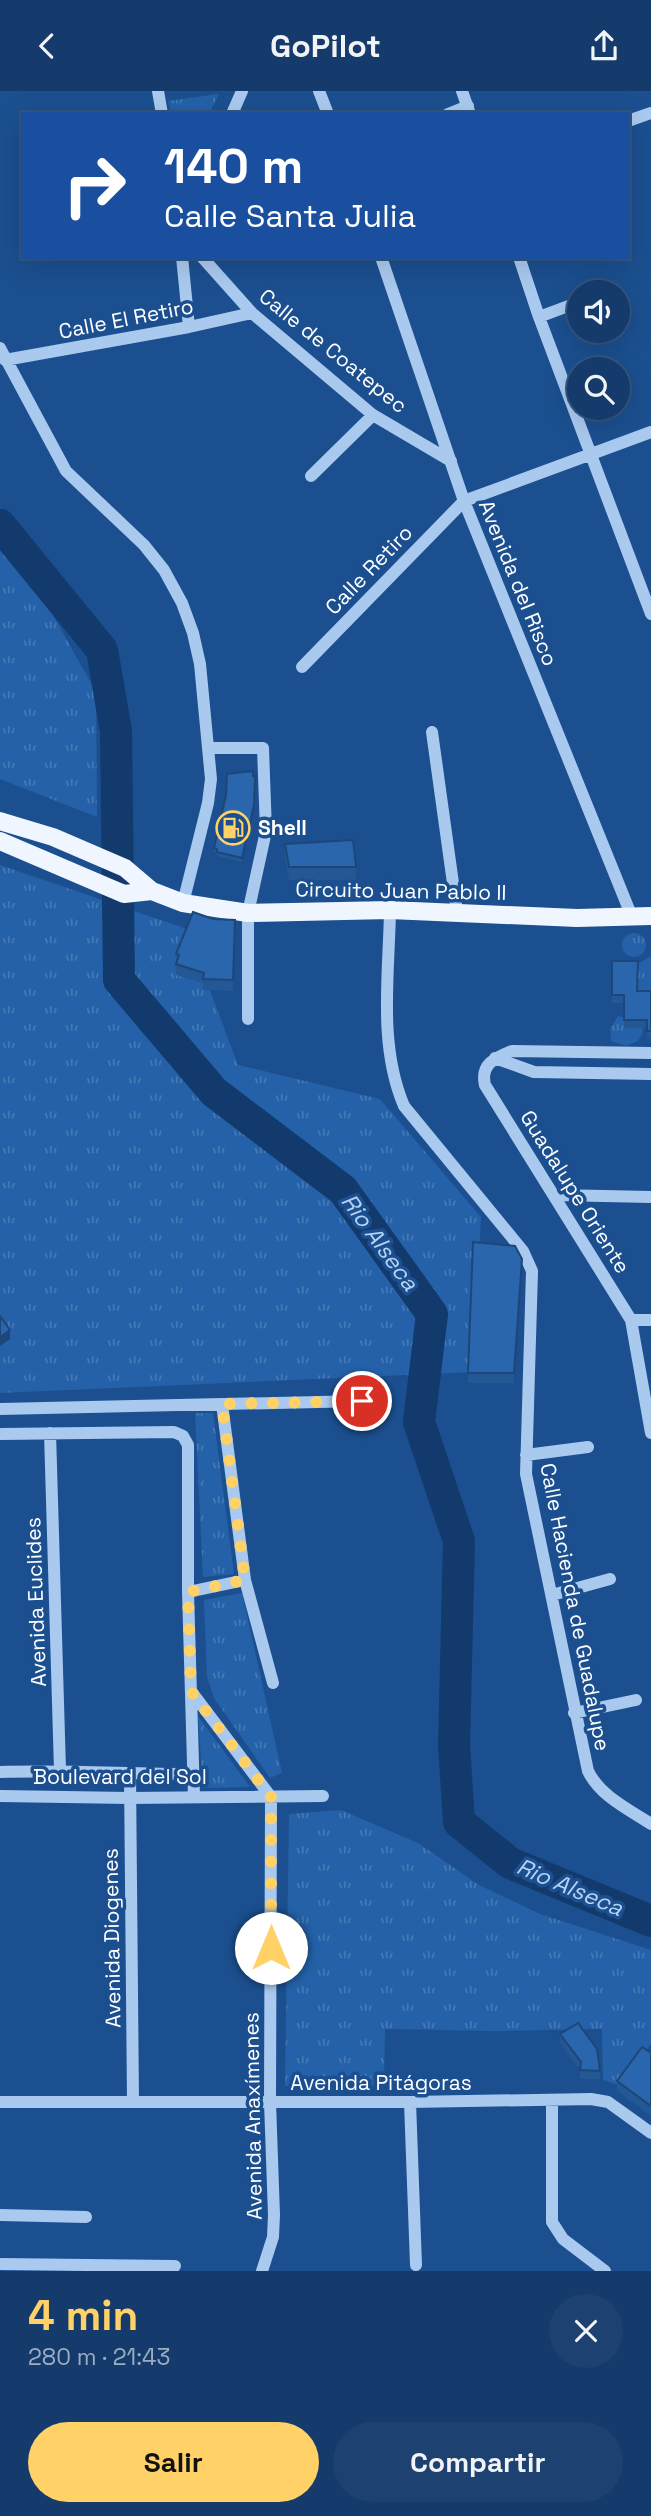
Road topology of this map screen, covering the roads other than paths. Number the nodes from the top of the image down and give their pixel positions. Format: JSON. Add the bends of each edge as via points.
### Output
{"nodes":[{"id":1,"x":158,"y":91,"type":"edge"},
{"id":2,"x":242,"y":91,"type":"edge"},
{"id":3,"x":319,"y":91,"type":"edge"},
{"id":4,"x":462,"y":91,"type":"edge"},
{"id":5,"x":469,"y":110,"type":"edge"},
{"id":6,"x":162,"y":112,"type":"edge"},
{"id":7,"x":233,"y":112,"type":"edge"},
{"id":8,"x":327,"y":112,"type":"edge"},
{"id":9,"x":651,"y":113,"type":"edge"},
{"id":10,"x":630,"y":120,"type":"edge"},
{"id":11,"x":182,"y":259,"type":"edge"},
{"id":12,"x":204,"y":259,"type":"edge"},
{"id":13,"x":382,"y":259,"type":"edge"},
{"id":14,"x":520,"y":259,"type":"edge"},
{"id":15,"x":567,"y":306,"type":"edge"},
{"id":16,"x":252,"y":313,"type":"junction"},
{"id":17,"x":539,"y":317,"type":"junction"},
{"id":18,"x":189,"y":327,"type":"junction"},
{"id":19,"x":3,"y":354,"type":"edge"},
{"id":20,"x":373,"y":415,"type":"junction"},
{"id":21,"x":651,"y":432,"type":"edge"},
{"id":22,"x":592,"y":454,"type":"junction"},
{"id":23,"x":451,"y":461,"type":"junction"},
{"id":24,"x":311,"y":476,"type":"dead end"},
{"id":25,"x":464,"y":501,"type":"junction"},
{"id":26,"x":651,"y":614,"type":"edge"},
{"id":27,"x":302,"y":667,"type":"dead end"},
{"id":28,"x":432,"y":732,"type":"dead end"},
{"id":29,"x":209,"y":748,"type":"junction"},
{"id":30,"x":0,"y":821,"type":"edge"},
{"id":31,"x":0,"y":841,"type":"edge"},
{"id":32,"x":152,"y":891,"type":"junction"},
{"id":33,"x":183,"y":903,"type":"junction"},
{"id":34,"x":390,"y":910,"type":"junction"},
{"id":35,"x":457,"y":912,"type":"junction"},
{"id":36,"x":248,"y":913,"type":"junction"},
{"id":37,"x":651,"y":916,"type":"edge"},
{"id":38,"x":632,"y":917,"type":"junction"},
{"id":39,"x":248,"y":1019,"type":"dead end"},
{"id":40,"x":651,"y":1053,"type":"edge"},
{"id":41,"x":495,"y":1058,"type":"junction"},
{"id":42,"x":651,"y":1075,"type":"edge"},
{"id":43,"x":555,"y":1195,"type":"junction"},
{"id":44,"x":651,"y":1197,"type":"edge"},
{"id":45,"x":632,"y":1320,"type":"junction"},
{"id":46,"x":651,"y":1320,"type":"edge"},
{"id":47,"x":362,"y":1401,"type":"dead end"},
{"id":48,"x":222,"y":1404,"type":"junction"},
{"id":49,"x":0,"y":1409,"type":"edge"},
{"id":50,"x":50,"y":1433,"type":"junction"},
{"id":51,"x":651,"y":1433,"type":"edge"},
{"id":52,"x":0,"y":1434,"type":"edge"},
{"id":53,"x":588,"y":1447,"type":"dead end"},
{"id":54,"x":526,"y":1455,"type":"junction"},
{"id":55,"x":610,"y":1579,"type":"dead end"},
{"id":56,"x":245,"y":1580,"type":"junction"},
{"id":57,"x":188,"y":1592,"type":"junction"},
{"id":58,"x":552,"y":1595,"type":"junction"},
{"id":59,"x":273,"y":1683,"type":"dead end"},
{"id":60,"x":191,"y":1691,"type":"junction"},
{"id":61,"x":636,"y":1700,"type":"dead end"},
{"id":62,"x":575,"y":1713,"type":"junction"},
{"id":63,"x":60,"y":1770,"type":"junction"},
{"id":64,"x":0,"y":1772,"type":"edge"},
{"id":65,"x":130,"y":1774,"type":"junction"},
{"id":66,"x":193,"y":1774,"type":"junction"},
{"id":67,"x":0,"y":1796,"type":"edge"},
{"id":68,"x":323,"y":1796,"type":"dead end"},
{"id":69,"x":194,"y":1797,"type":"junction"},
{"id":70,"x":271,"y":1797,"type":"junction"},
{"id":71,"x":129,"y":1798,"type":"junction"},
{"id":72,"x":651,"y":1824,"type":"edge"},
{"id":73,"x":552,"y":2101,"type":"junction"},
{"id":74,"x":0,"y":2102,"type":"edge"},
{"id":75,"x":133,"y":2102,"type":"junction"},
{"id":76,"x":270,"y":2102,"type":"junction"},
{"id":77,"x":410,"y":2102,"type":"junction"},
{"id":78,"x":651,"y":2133,"type":"edge"},
{"id":79,"x":0,"y":2215,"type":"edge"},
{"id":80,"x":86,"y":2217,"type":"dead end"},
{"id":81,"x":0,"y":2264,"type":"edge"},
{"id":82,"x":416,"y":2265,"type":"dead end"},
{"id":83,"x":175,"y":2266,"type":"dead end"},
{"id":84,"x":262,"y":2271,"type":"edge"},
{"id":85,"x":605,"y":2271,"type":"edge"}],
"edges":[{"from":1,"to":6,"type":"street"},
{"from":2,"to":7,"type":"street"},
{"from":3,"to":8,"type":"street"},
{"from":4,"to":5,"type":"street"},
{"from":9,"to":10,"type":"street"},
{"from":11,"to":18,"type":"street"},
{"from":12,"to":16,"type":"street","name":"Calle de Coatepec"},
{"from":13,"to":23,"type":"street","name":"Avenida del Risco"},
{"from":14,"to":17,"type":"street"},
{"from":15,"to":17,"type":"street"},
{"from":16,"to":18,"type":"street","name":"Calle El Retiro"},
{"from":16,"to":20,"type":"street","name":"Calle de Coatepec"},
{"from":17,"to":22,"type":"street"},
{"from":18,"to":19,"type":"street","name":"Calle El Retiro"},
{"from":19,"to":29,"type":"street","via":[[66,471],[144,545],[183,603],[200,664]]},
{"from":20,"to":23,"type":"street","name":"Calle de Coatepec"},
{"from":20,"to":24,"type":"street"},
{"from":21,"to":22,"type":"street"},
{"from":22,"to":25,"type":"street"},
{"from":22,"to":26,"type":"street"},
{"from":23,"to":25,"type":"street","name":"Avenida del Risco"},
{"from":25,"to":27,"type":"street","name":"Calle Retiro"},
{"from":25,"to":38,"type":"street","name":"Avenida del Risco"},
{"from":28,"to":35,"type":"street"},
{"from":29,"to":33,"type":"street","via":[[208,803]]},
{"from":29,"to":36,"type":"street","via":[[263,748],[266,831]]},
{"from":30,"to":32,"type":"main road","name":"Circuito Juan Pablo II","via":[[125,868]]},
{"from":31,"to":32,"type":"main road","name":"Circuito Juan Pablo II","via":[[124,894]]},
{"from":32,"to":33,"type":"main road","name":"Circuito Juan Pablo II"},
{"from":33,"to":36,"type":"main road","name":"Circuito Juan Pablo II"},
{"from":34,"to":35,"type":"main road","name":"Circuito Juan Pablo II"},
{"from":34,"to":36,"type":"main road","name":"Circuito Juan Pablo II"},
{"from":34,"to":54,"type":"street","name":"Calle Hacienda de Guadalupe","via":[[387,1045],[397,1090],[404,1106],[529,1261],[532,1271]]},
{"from":35,"to":38,"type":"main road","name":"Circuito Juan Pablo II"},
{"from":36,"to":39,"type":"street"},
{"from":37,"to":38,"type":"main road","name":"Circuito Juan Pablo II"},
{"from":40,"to":41,"type":"street","via":[[512,1051]]},
{"from":41,"to":42,"type":"street","via":[[534,1072]]},
{"from":41,"to":43,"type":"street","name":"Guadalupe Oriente","via":[[485,1070],[485,1085]]},
{"from":43,"to":44,"type":"street"},
{"from":43,"to":45,"type":"street","name":"Guadalupe Oriente"},
{"from":45,"to":46,"type":"street"},
{"from":45,"to":51,"type":"street","name":"Guadalupe Oriente"},
{"from":47,"to":48,"type":"street"},
{"from":48,"to":49,"type":"street"},
{"from":48,"to":56,"type":"street"},
{"from":50,"to":52,"type":"street"},
{"from":50,"to":57,"type":"street","via":[[174,1432],[183,1436],[188,1445]]},
{"from":50,"to":63,"type":"street","name":"Avenida Euclides"},
{"from":53,"to":54,"type":"street"},
{"from":54,"to":58,"type":"street","name":"Calle Hacienda de Guadalupe"},
{"from":55,"to":58,"type":"street"},
{"from":56,"to":57,"type":"street"},
{"from":56,"to":59,"type":"street"},
{"from":57,"to":60,"type":"street"},
{"from":58,"to":62,"type":"street","name":"Calle Hacienda de Guadalupe"},
{"from":60,"to":66,"type":"street"},
{"from":60,"to":70,"type":"street"},
{"from":61,"to":62,"type":"street"},
{"from":62,"to":72,"type":"street","name":"Calle Hacienda de Guadalupe","via":[[593,1782]]},
{"from":63,"to":64,"type":"street","name":"Boulevard del Sol"},
{"from":63,"to":65,"type":"street","name":"Boulevard del Sol"},
{"from":65,"to":66,"type":"street","name":"Boulevard del Sol"},
{"from":65,"to":71,"type":"street","name":"Avenida Diogenes"},
{"from":66,"to":69,"type":"street"},
{"from":67,"to":71,"type":"street","name":"Boulevard del Sol"},
{"from":68,"to":70,"type":"street","name":"Boulevard del Sol"},
{"from":69,"to":70,"type":"street","name":"Boulevard del Sol"},
{"from":69,"to":71,"type":"street","name":"Boulevard del Sol"},
{"from":70,"to":76,"type":"street","name":"Avenida Anaxímenes"},
{"from":71,"to":75,"type":"street","name":"Avenida Diogenes"},
{"from":73,"to":77,"type":"street","name":"Avenida Pitágoras"},
{"from":73,"to":78,"type":"street","name":"Avenida Pitágoras","via":[[608,2102]]},
{"from":73,"to":85,"type":"street","via":[[552,2223],[563,2239]]},
{"from":74,"to":75,"type":"street","name":"Avenida Pitágoras"},
{"from":75,"to":76,"type":"street","name":"Avenida Pitágoras"},
{"from":76,"to":77,"type":"street","name":"Avenida Pitágoras"},
{"from":76,"to":84,"type":"street","name":"Avenida Anaxímenes","via":[[273,2238]]},
{"from":77,"to":82,"type":"street"},
{"from":79,"to":80,"type":"street"},
{"from":81,"to":83,"type":"street"}]}
